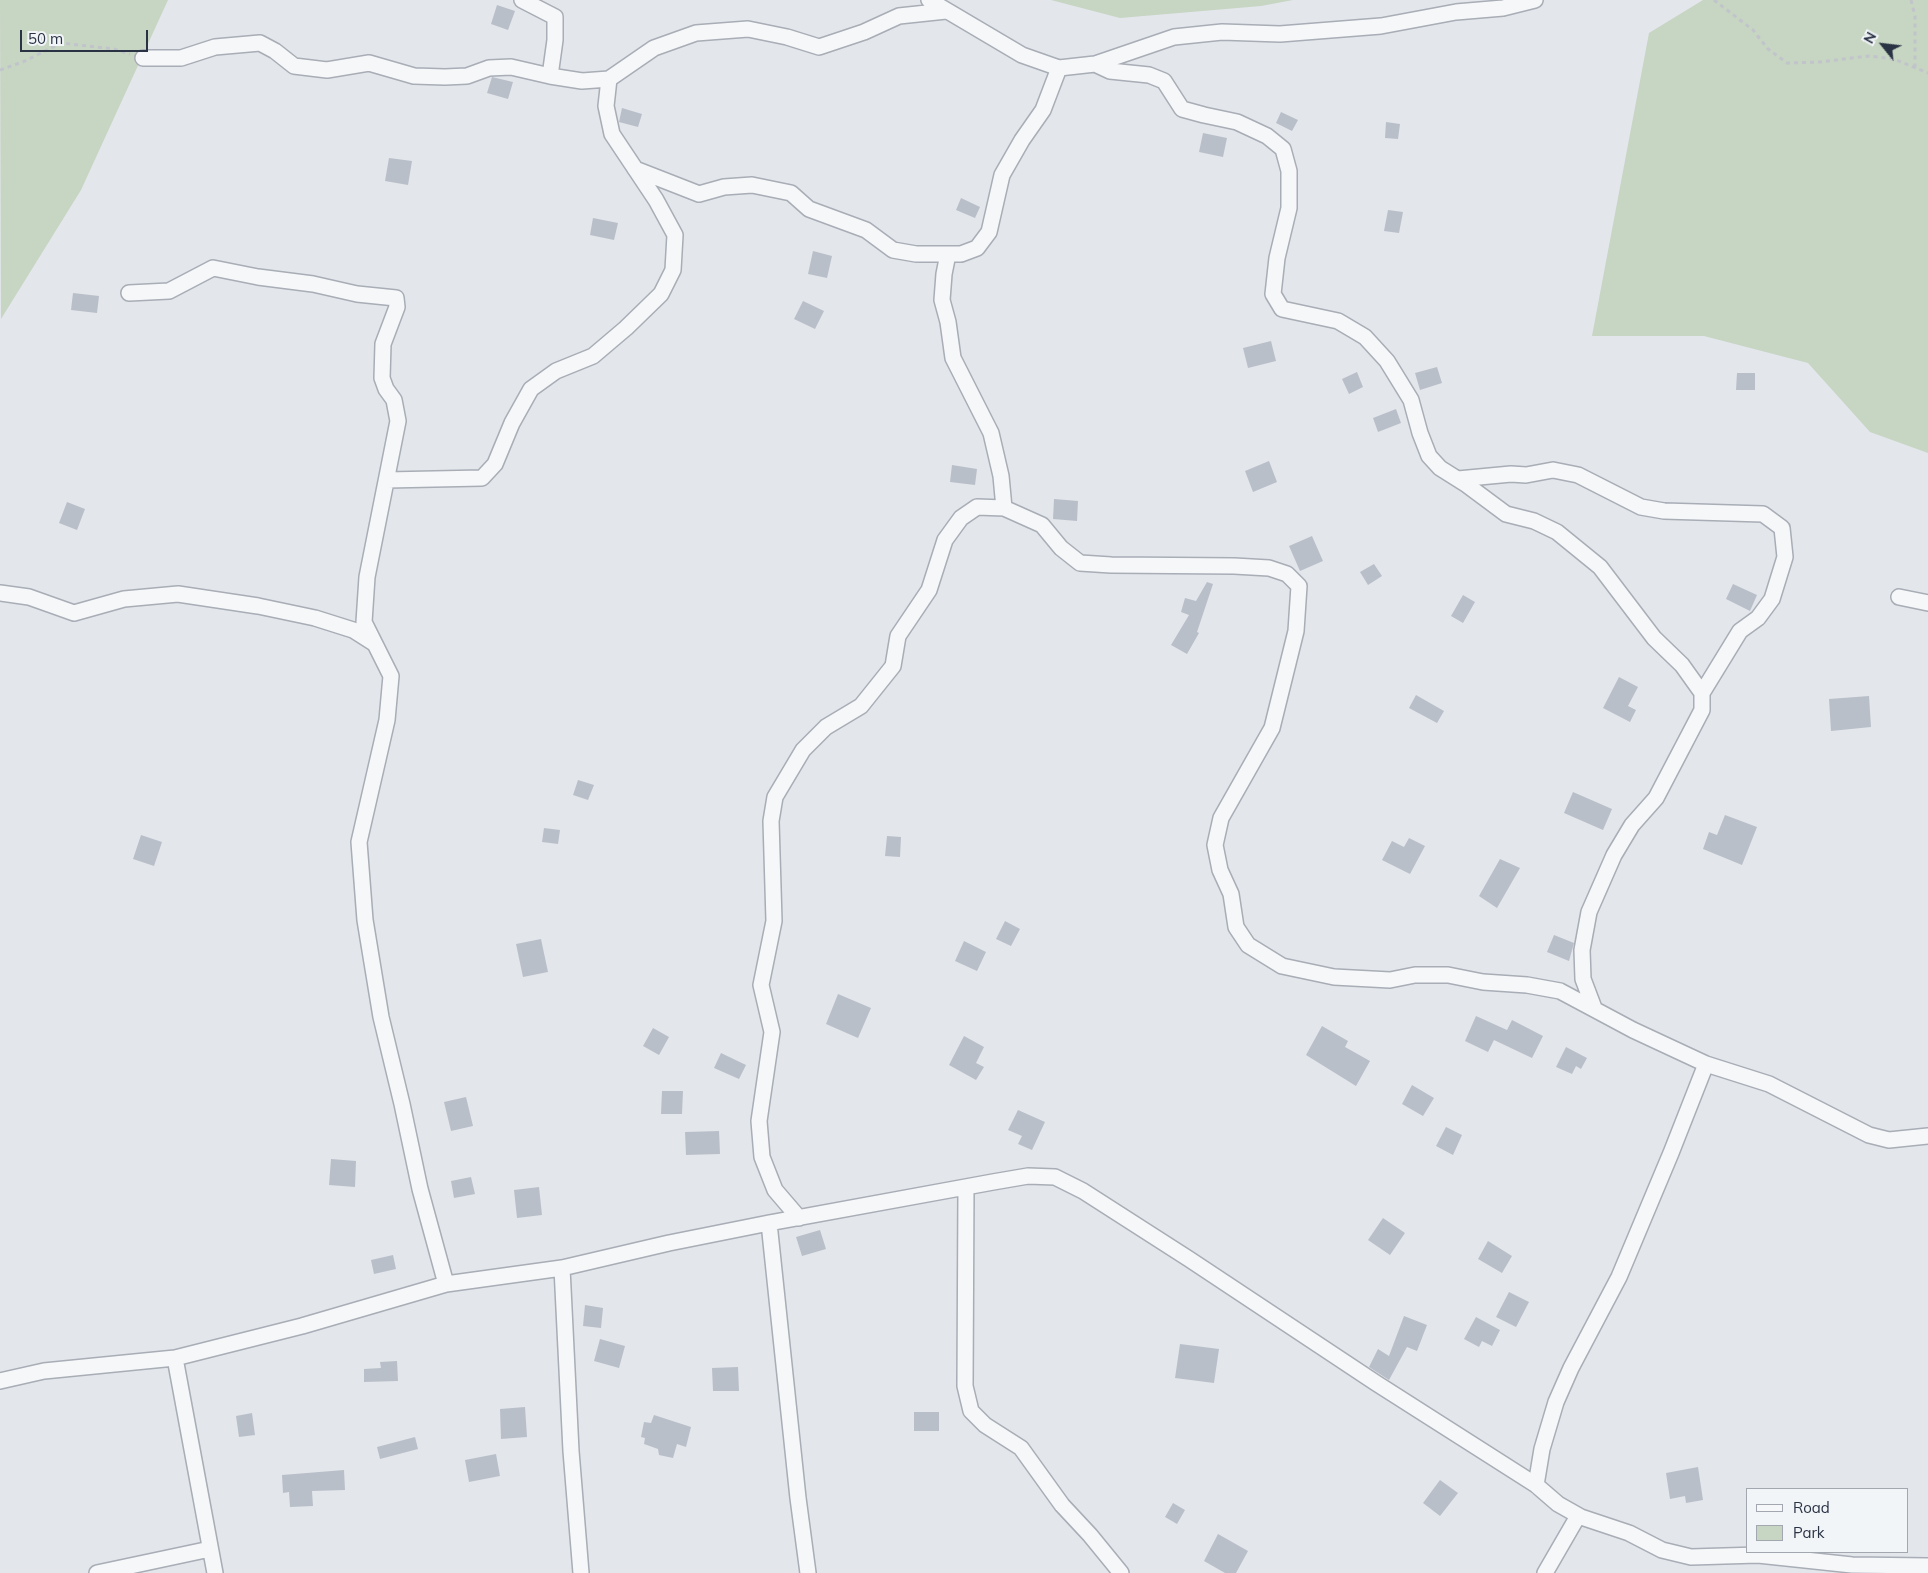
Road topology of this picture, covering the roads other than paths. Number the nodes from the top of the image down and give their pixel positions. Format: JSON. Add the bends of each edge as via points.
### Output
{"nodes":[{"id":1,"x":522,"y":0,"type":"edge"},
{"id":2,"x":928,"y":0,"type":"edge"},
{"id":3,"x":1536,"y":0,"type":"edge"},
{"id":4,"x":946,"y":11,"type":"junction"},
{"id":5,"x":142,"y":58,"type":"road end"},
{"id":6,"x":1095,"y":64,"type":"junction"},
{"id":7,"x":1058,"y":68,"type":"junction"},
{"id":8,"x":550,"y":76,"type":"junction"},
{"id":9,"x":609,"y":79,"type":"junction"},
{"id":10,"x":635,"y":169,"type":"junction"},
{"id":11,"x":948,"y":254,"type":"junction"},
{"id":12,"x":129,"y":293,"type":"dead end"},
{"id":13,"x":1458,"y":479,"type":"junction"},
{"id":14,"x":387,"y":480,"type":"junction"},
{"id":15,"x":1004,"y":508,"type":"junction"},
{"id":16,"x":0,"y":593,"type":"edge"},
{"id":17,"x":1899,"y":597,"type":"dead end"},
{"id":18,"x":1928,"y":603,"type":"edge"},
{"id":19,"x":375,"y":644,"type":"junction"},
{"id":20,"x":1702,"y":693,"type":"junction"},
{"id":21,"x":1594,"y":1008,"type":"junction"},
{"id":22,"x":1706,"y":1064,"type":"junction"},
{"id":23,"x":1928,"y":1136,"type":"edge"},
{"id":24,"x":966,"y":1188,"type":"junction"},
{"id":25,"x":799,"y":1218,"type":"junction"},
{"id":26,"x":770,"y":1223,"type":"junction"},
{"id":27,"x":562,"y":1268,"type":"junction"},
{"id":28,"x":446,"y":1284,"type":"junction"},
{"id":29,"x":174,"y":1358,"type":"junction"},
{"id":30,"x":0,"y":1381,"type":"edge"},
{"id":31,"x":1536,"y":1485,"type":"junction"},
{"id":32,"x":1578,"y":1516,"type":"junction"},
{"id":33,"x":210,"y":1549,"type":"junction"},
{"id":34,"x":1928,"y":1566,"type":"edge"},
{"id":35,"x":97,"y":1573,"type":"edge"},
{"id":36,"x":215,"y":1573,"type":"edge"},
{"id":37,"x":581,"y":1573,"type":"edge"},
{"id":38,"x":808,"y":1573,"type":"edge"},
{"id":39,"x":1121,"y":1573,"type":"edge"},
{"id":40,"x":1545,"y":1573,"type":"edge"}],
"edges":[{"from":1,"to":8,"type":"street","via":[[556,17]]},
{"from":2,"to":4,"type":"street"},
{"from":3,"to":6,"type":"street","via":[[1381,26],[1280,34],[1222,32],[1174,37]]},
{"from":4,"to":7,"type":"street","via":[[1022,55]]},
{"from":4,"to":9,"type":"street","via":[[898,16],[864,32],[819,46],[748,29],[696,33],[654,48]]},
{"from":5,"to":8,"type":"street","via":[[181,58],[215,46],[260,43],[294,66],[327,70],[370,63],[414,76],[467,76],[489,68],[511,67]]},
{"from":6,"to":7,"type":"street"},
{"from":6,"to":13,"type":"street","via":[[1110,71],[1149,74],[1164,82],[1182,109],[1237,122],[1268,136],[1283,149],[1289,171],[1289,208],[1272,294],[1282,309],[1338,321],[1365,336],[1387,361],[1411,400],[1429,456],[1440,468]]},
{"from":7,"to":11,"type":"street","via":[[1043,110],[1002,175],[989,232],[977,248],[961,254]]},
{"from":8,"to":9,"type":"street","via":[[582,81]]},
{"from":9,"to":10,"type":"street","via":[[606,106],[612,134]]},
{"from":10,"to":11,"type":"street","via":[[699,194],[724,187],[752,186],[791,193],[809,209],[866,230],[893,250]]},
{"from":10,"to":14,"type":"street","via":[[675,235],[673,270],[661,294],[592,356],[556,371],[531,389],[495,464],[482,478]]},
{"from":11,"to":15,"type":"street","via":[[942,300],[953,358],[991,433],[1002,476]]},
{"from":12,"to":14,"type":"street","via":[[169,290],[213,268],[396,298],[398,307],[383,344],[382,378],[394,400],[398,421]]},
{"from":13,"to":20,"type":"street","via":[[1506,514],[1534,521],[1557,532],[1600,567],[1654,638],[1682,665]]},
{"from":13,"to":20,"type":"street","via":[[1553,470],[1578,475],[1641,507],[1664,511],[1763,514],[1782,528],[1785,557],[1772,599],[1758,618],[1740,631]]},
{"from":14,"to":19,"type":"street","via":[[367,577],[364,622]]},
{"from":15,"to":21,"type":"street","via":[[1042,525],[1060,548],[1080,563],[1269,568],[1287,574],[1299,586],[1296,631],[1272,728],[1221,818],[1214,845],[1220,870],[1231,894],[1236,927],[1248,946],[1282,966],[1334,977],[1390,980],[1414,975],[1448,974],[1483,982],[1560,991]]},
{"from":15,"to":25,"type":"street","via":[[977,507],[961,518],[945,540],[929,590],[898,636],[893,666],[861,706],[826,727],[803,750],[775,797],[771,821],[774,921],[762,985],[772,1032],[759,1121],[762,1157],[775,1190]]},
{"from":16,"to":19,"type":"street","via":[[29,597],[74,613],[124,600],[178,594],[315,618],[353,630]]},
{"from":17,"to":18,"type":"street"},
{"from":19,"to":28,"type":"street","via":[[391,676],[387,720],[359,842],[365,920],[381,1017],[420,1189]]},
{"from":20,"to":21,"type":"street","via":[[1702,710],[1656,798],[1632,824],[1614,855],[1589,912],[1582,950],[1583,979]]},
{"from":21,"to":22,"type":"street"},
{"from":22,"to":23,"type":"street","via":[[1769,1084],[1869,1135],[1889,1140]]},
{"from":22,"to":31,"type":"street","via":[[1619,1277],[1556,1402],[1542,1449]]},
{"from":24,"to":25,"type":"street"},
{"from":24,"to":31,"type":"street","via":[[1028,1176],[1055,1177],[1083,1191]]},
{"from":24,"to":39,"type":"street","via":[[965,1386],[971,1411],[985,1425],[1021,1448],[1062,1505]]},
{"from":25,"to":26,"type":"street"},
{"from":26,"to":27,"type":"street"},
{"from":26,"to":38,"type":"street"},
{"from":27,"to":28,"type":"street"},
{"from":27,"to":37,"type":"street"},
{"from":28,"to":29,"type":"street","via":[[302,1326]]},
{"from":29,"to":30,"type":"street","via":[[44,1371]]},
{"from":29,"to":33,"type":"street"},
{"from":31,"to":32,"type":"street"},
{"from":32,"to":34,"type":"street","via":[[1629,1533],[1662,1550],[1691,1557],[1758,1555],[1852,1565]]},
{"from":32,"to":40,"type":"street"},
{"from":33,"to":35,"type":"street"},
{"from":33,"to":36,"type":"street"}]}
